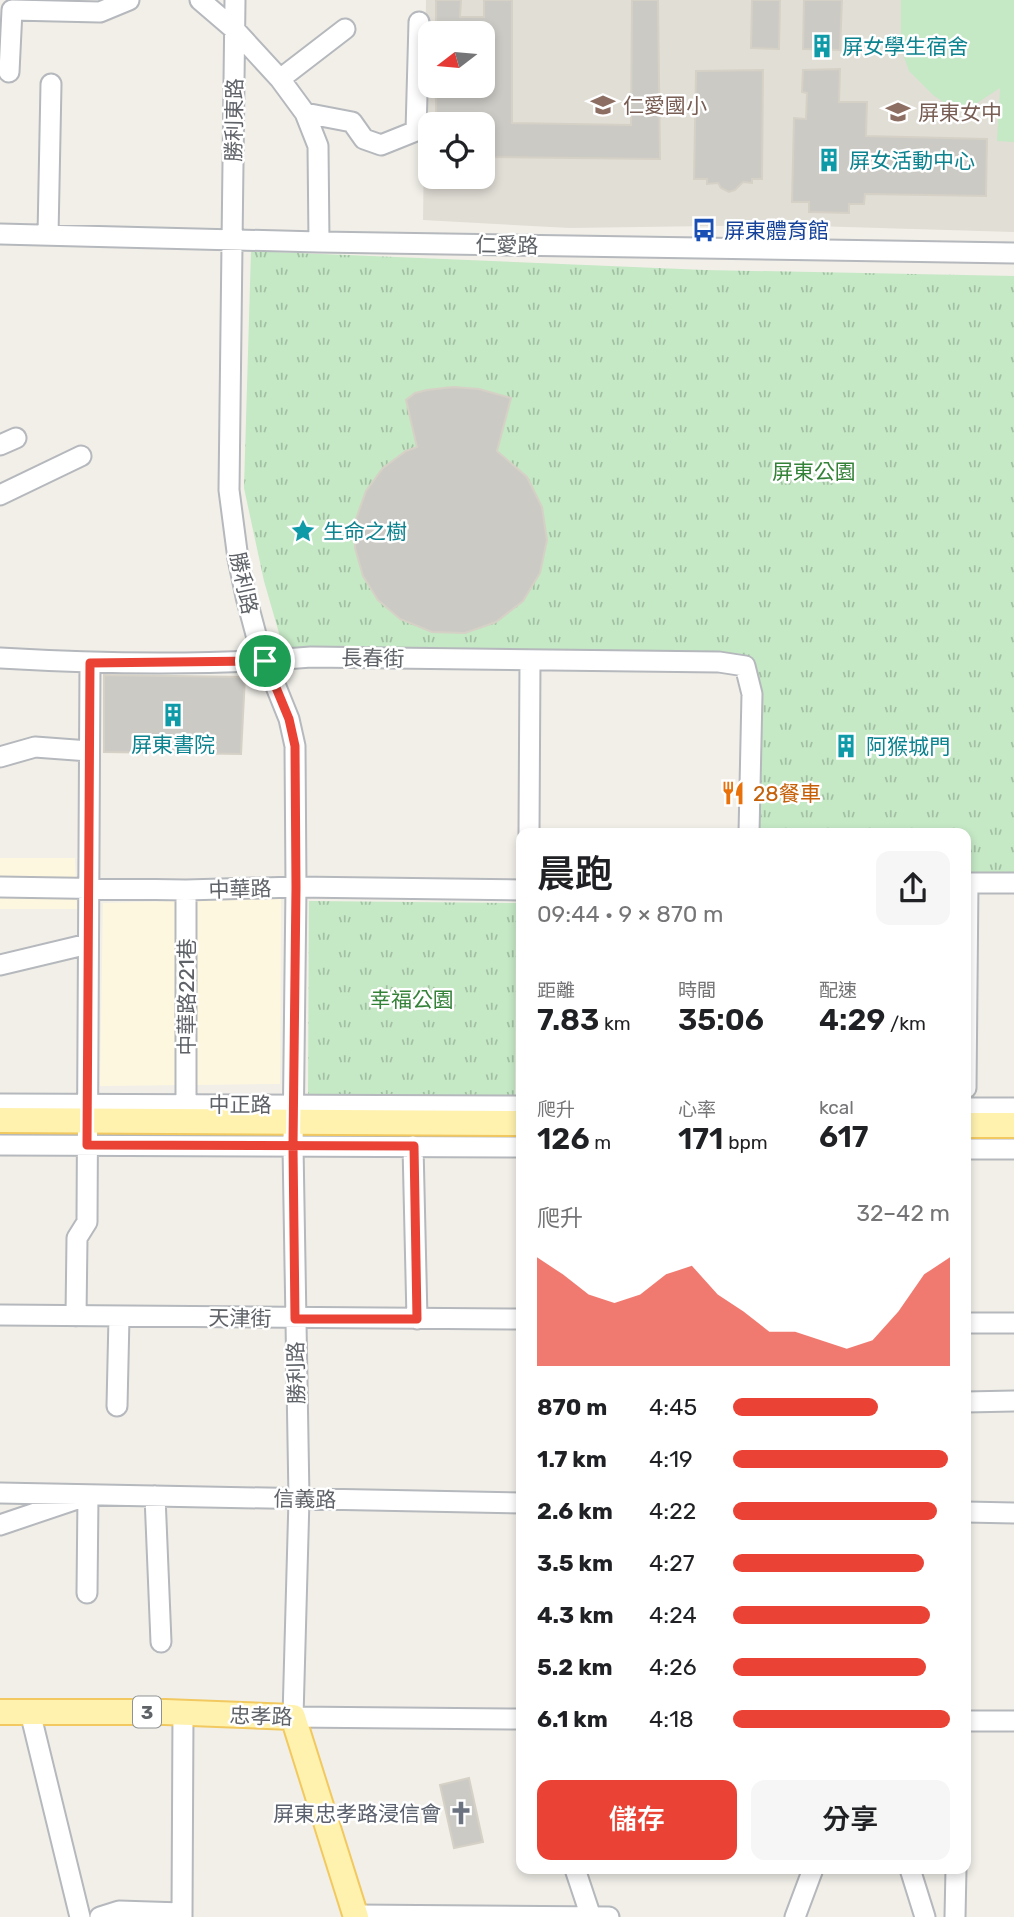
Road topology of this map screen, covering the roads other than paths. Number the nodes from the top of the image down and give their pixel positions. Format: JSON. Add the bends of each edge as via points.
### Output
{"nodes":[{"id":1,"x":129,"y":0,"type":"edge"},
{"id":2,"x":200,"y":0,"type":"edge"},
{"id":3,"x":235,"y":0,"type":"edge"},
{"id":4,"x":345,"y":29,"type":"dead end"},
{"id":5,"x":235,"y":30,"type":"junction"},
{"id":6,"x":418,"y":58,"type":"edge"},
{"id":7,"x":9,"y":72,"type":"dead end"},
{"id":8,"x":280,"y":79,"type":"junction"},
{"id":9,"x":51,"y":84,"type":"dead end"},
{"id":10,"x":305,"y":113,"type":"junction"},
{"id":11,"x":0,"y":234,"type":"edge"},
{"id":12,"x":48,"y":235,"type":"junction"},
{"id":13,"x":233,"y":240,"type":"junction"},
{"id":14,"x":319,"y":242,"type":"junction"},
{"id":15,"x":1014,"y":253,"type":"edge"},
{"id":16,"x":81,"y":456,"type":"dead end"},
{"id":17,"x":0,"y":495,"type":"edge"},
{"id":18,"x":0,"y":658,"type":"edge"},
{"id":19,"x":265,"y":661,"type":"junction"},
{"id":20,"x":530,"y":661,"type":"junction"},
{"id":21,"x":90,"y":663,"type":"junction"},
{"id":22,"x":89,"y":751,"type":"junction"},
{"id":23,"x":0,"y":757,"type":"edge"},
{"id":24,"x":529,"y":828,"type":"edge"},
{"id":25,"x":749,"y":828,"type":"edge"},
{"id":26,"x":971,"y":883,"type":"edge"},
{"id":27,"x":1014,"y":883,"type":"edge"},
{"id":28,"x":0,"y":887,"type":"edge"},
{"id":29,"x":296,"y":887,"type":"junction"},
{"id":30,"x":89,"y":888,"type":"junction"},
{"id":31,"x":186,"y":890,"type":"junction"},
{"id":32,"x":516,"y":890,"type":"edge"},
{"id":33,"x":88,"y":944,"type":"junction"},
{"id":34,"x":0,"y":965,"type":"edge"},
{"id":35,"x":0,"y":1104,"type":"edge"},
{"id":36,"x":186,"y":1105,"type":"junction"},
{"id":37,"x":516,"y":1106,"type":"edge"},
{"id":38,"x":971,"y":1108,"type":"edge"},
{"id":39,"x":1014,"y":1108,"type":"edge"},
{"id":40,"x":0,"y":1120,"type":"edge"},
{"id":41,"x":87,"y":1123,"type":"junction"},
{"id":42,"x":516,"y":1123,"type":"edge"},
{"id":43,"x":293,"y":1124,"type":"junction"},
{"id":44,"x":971,"y":1125,"type":"edge"},
{"id":45,"x":1014,"y":1125,"type":"edge"},
{"id":46,"x":0,"y":1145,"type":"edge"},
{"id":47,"x":414,"y":1146,"type":"junction"},
{"id":48,"x":516,"y":1147,"type":"edge"},
{"id":49,"x":971,"y":1149,"type":"edge"},
{"id":50,"x":1014,"y":1149,"type":"edge"},
{"id":51,"x":0,"y":1315,"type":"edge"},
{"id":52,"x":76,"y":1316,"type":"junction"},
{"id":53,"x":119,"y":1317,"type":"junction"},
{"id":54,"x":295,"y":1319,"type":"junction"},
{"id":55,"x":417,"y":1319,"type":"junction"},
{"id":56,"x":516,"y":1319,"type":"edge"},
{"id":57,"x":971,"y":1323,"type":"edge"},
{"id":58,"x":1014,"y":1323,"type":"edge"},
{"id":59,"x":1014,"y":1401,"type":"edge"},
{"id":60,"x":971,"y":1402,"type":"edge"},
{"id":61,"x":117,"y":1406,"type":"dead end"},
{"id":62,"x":0,"y":1493,"type":"edge"},
{"id":63,"x":88,"y":1495,"type":"junction"},
{"id":64,"x":155,"y":1496,"type":"junction"},
{"id":65,"x":299,"y":1499,"type":"junction"},
{"id":66,"x":516,"y":1503,"type":"edge"},
{"id":67,"x":971,"y":1512,"type":"edge"},
{"id":68,"x":1014,"y":1513,"type":"edge"},
{"id":69,"x":0,"y":1525,"type":"edge"},
{"id":70,"x":87,"y":1593,"type":"dead end"},
{"id":71,"x":161,"y":1642,"type":"dead end"},
{"id":72,"x":0,"y":1712,"type":"edge"},
{"id":73,"x":30,"y":1712,"type":"junction"},
{"id":74,"x":183,"y":1713,"type":"junction"},
{"id":75,"x":293,"y":1717,"type":"junction"},
{"id":76,"x":516,"y":1719,"type":"edge"},
{"id":77,"x":971,"y":1721,"type":"edge"},
{"id":78,"x":1014,"y":1721,"type":"edge"},
{"id":79,"x":577,"y":1874,"type":"edge"},
{"id":80,"x":811,"y":1874,"type":"edge"},
{"id":81,"x":911,"y":1874,"type":"edge"},
{"id":82,"x":956,"y":1874,"type":"edge"},
{"id":83,"x":182,"y":1915,"type":"edge"},
{"id":84,"x":356,"y":1916,"type":"edge"},
{"id":85,"x":80,"y":1917,"type":"edge"},
{"id":86,"x":100,"y":1917,"type":"edge"},
{"id":87,"x":591,"y":1917,"type":"edge"},
{"id":88,"x":609,"y":1917,"type":"edge"},
{"id":89,"x":795,"y":1917,"type":"edge"},
{"id":90,"x":925,"y":1917,"type":"edge"},
{"id":91,"x":955,"y":1917,"type":"edge"}],
"edges":[{"from":1,"to":7,"type":"street","via":[[100,12],[12,10]]},
{"from":2,"to":5,"type":"street"},
{"from":3,"to":5,"type":"street","name":"勝利東路"},
{"from":4,"to":8,"type":"street"},
{"from":5,"to":8,"type":"street"},
{"from":5,"to":13,"type":"street","name":"勝利東路"},
{"from":6,"to":10,"type":"street","via":[[416,131],[381,145],[364,139],[352,122]]},
{"from":8,"to":10,"type":"street"},
{"from":9,"to":12,"type":"street"},
{"from":10,"to":14,"type":"street","via":[[318,146]]},
{"from":11,"to":12,"type":"street","name":"仁愛路"},
{"from":12,"to":13,"type":"street","name":"仁愛路"},
{"from":13,"to":14,"type":"street","name":"仁愛路"},
{"from":13,"to":19,"type":"street","name":"勝利路","via":[[229,490],[243,582]]},
{"from":14,"to":15,"type":"street","name":"仁愛路"},
{"from":16,"to":17,"type":"street"},
{"from":18,"to":21,"type":"street","name":"長春街"},
{"from":19,"to":20,"type":"street","name":"長春街","via":[[311,657]]},
{"from":19,"to":21,"type":"street","name":"長春街"},
{"from":19,"to":29,"type":"street","name":"勝利路","via":[[293,737]]},
{"from":20,"to":24,"type":"street"},
{"from":20,"to":25,"type":"street","name":"長春街","via":[[746,666],[752,694]]},
{"from":21,"to":22,"type":"street"},
{"from":22,"to":23,"type":"street","via":[[35,747]]},
{"from":22,"to":30,"type":"street"},
{"from":26,"to":27,"type":"street"},
{"from":28,"to":30,"type":"street","name":"中華路"},
{"from":29,"to":31,"type":"street","name":"中華路"},
{"from":29,"to":32,"type":"street","name":"中華路"},
{"from":29,"to":43,"type":"street","name":"勝利路"},
{"from":30,"to":31,"type":"street","name":"中華路"},
{"from":30,"to":33,"type":"street"},
{"from":31,"to":36,"type":"street","name":"中華路221巷"},
{"from":33,"to":34,"type":"street"},
{"from":33,"to":41,"type":"street"},
{"from":35,"to":41,"type":"street","name":"中正路"},
{"from":36,"to":41,"type":"street","name":"中正路"},
{"from":36,"to":43,"type":"street","name":"中正路"},
{"from":37,"to":43,"type":"street","name":"中正路"},
{"from":38,"to":39,"type":"street"},
{"from":40,"to":41,"type":"main road","name":"中正路"},
{"from":41,"to":43,"type":"main road","name":"中正路"},
{"from":41,"to":46,"type":"street","name":"中正路"},
{"from":41,"to":52,"type":"street","via":[[87,1222],[77,1238]]},
{"from":42,"to":43,"type":"main road","name":"中正路"},
{"from":43,"to":47,"type":"street","name":"中正路"},
{"from":43,"to":54,"type":"street","name":"勝利路"},
{"from":44,"to":45,"type":"main road"},
{"from":47,"to":48,"type":"street","name":"中正路"},
{"from":47,"to":55,"type":"street"},
{"from":49,"to":50,"type":"street"},
{"from":51,"to":52,"type":"street","name":"天津街"},
{"from":52,"to":53,"type":"street","name":"天津街"},
{"from":53,"to":54,"type":"street","name":"天津街"},
{"from":53,"to":61,"type":"street"},
{"from":54,"to":55,"type":"street","name":"天津街"},
{"from":54,"to":65,"type":"street","name":"勝利路"},
{"from":55,"to":56,"type":"street","name":"天津街"},
{"from":57,"to":58,"type":"street"},
{"from":59,"to":60,"type":"street"},
{"from":62,"to":63,"type":"street","name":"信義路"},
{"from":63,"to":64,"type":"street","name":"信義路"},
{"from":63,"to":69,"type":"street","name":"信義路"},
{"from":63,"to":70,"type":"street"},
{"from":64,"to":65,"type":"street","name":"信義路"},
{"from":64,"to":71,"type":"street"},
{"from":65,"to":66,"type":"street","name":"信義路"},
{"from":65,"to":75,"type":"street","name":"勝利路"},
{"from":67,"to":68,"type":"street"},
{"from":72,"to":73,"type":"main road","name":"忠孝路","number":"3"},
{"from":73,"to":74,"type":"main road","name":"忠孝路","number":"3"},
{"from":73,"to":85,"type":"street"},
{"from":74,"to":75,"type":"main road","name":"忠孝路","number":"3"},
{"from":74,"to":83,"type":"street"},
{"from":75,"to":76,"type":"street","name":"忠孝路"},
{"from":75,"to":84,"type":"main road","name":"勝利路"},
{"from":77,"to":78,"type":"street"},
{"from":79,"to":87,"type":"street"},
{"from":80,"to":89,"type":"street"},
{"from":81,"to":90,"type":"street"},
{"from":82,"to":91,"type":"street"},
{"from":83,"to":86,"type":"street","via":[[119,1911]]},
{"from":84,"to":87,"type":"street"},
{"from":87,"to":88,"type":"street"}]}
